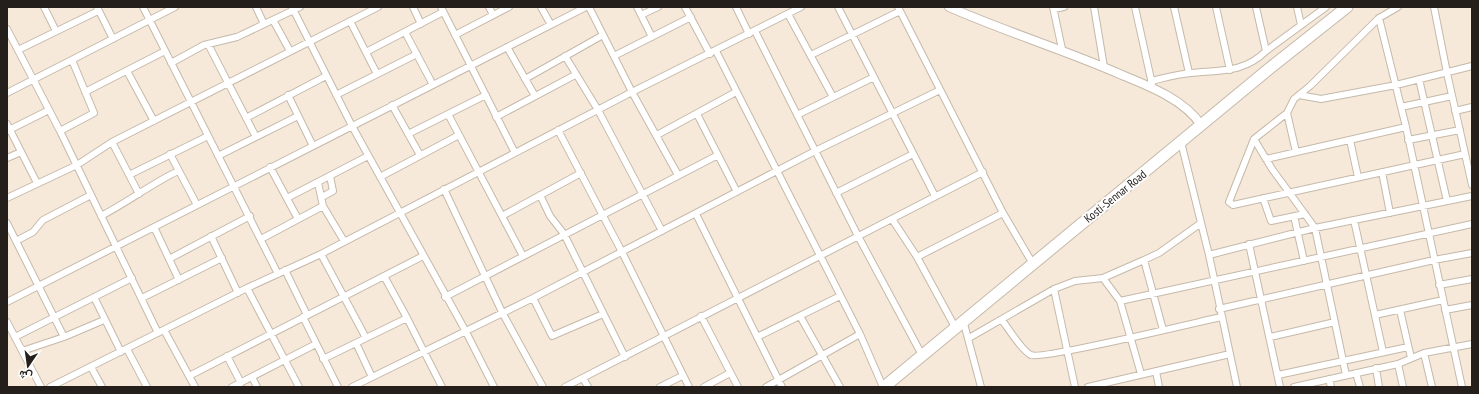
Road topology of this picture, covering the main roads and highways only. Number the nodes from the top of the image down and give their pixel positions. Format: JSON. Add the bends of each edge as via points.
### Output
{"nodes":[{"id":1,"x":1347,"y":7,"type":"edge"},
{"id":2,"x":883,"y":387,"type":"edge"}],
"edges":[{"from":1,"to":2,"type":"highway","name":"Kosti-Sennar Road"}]}
